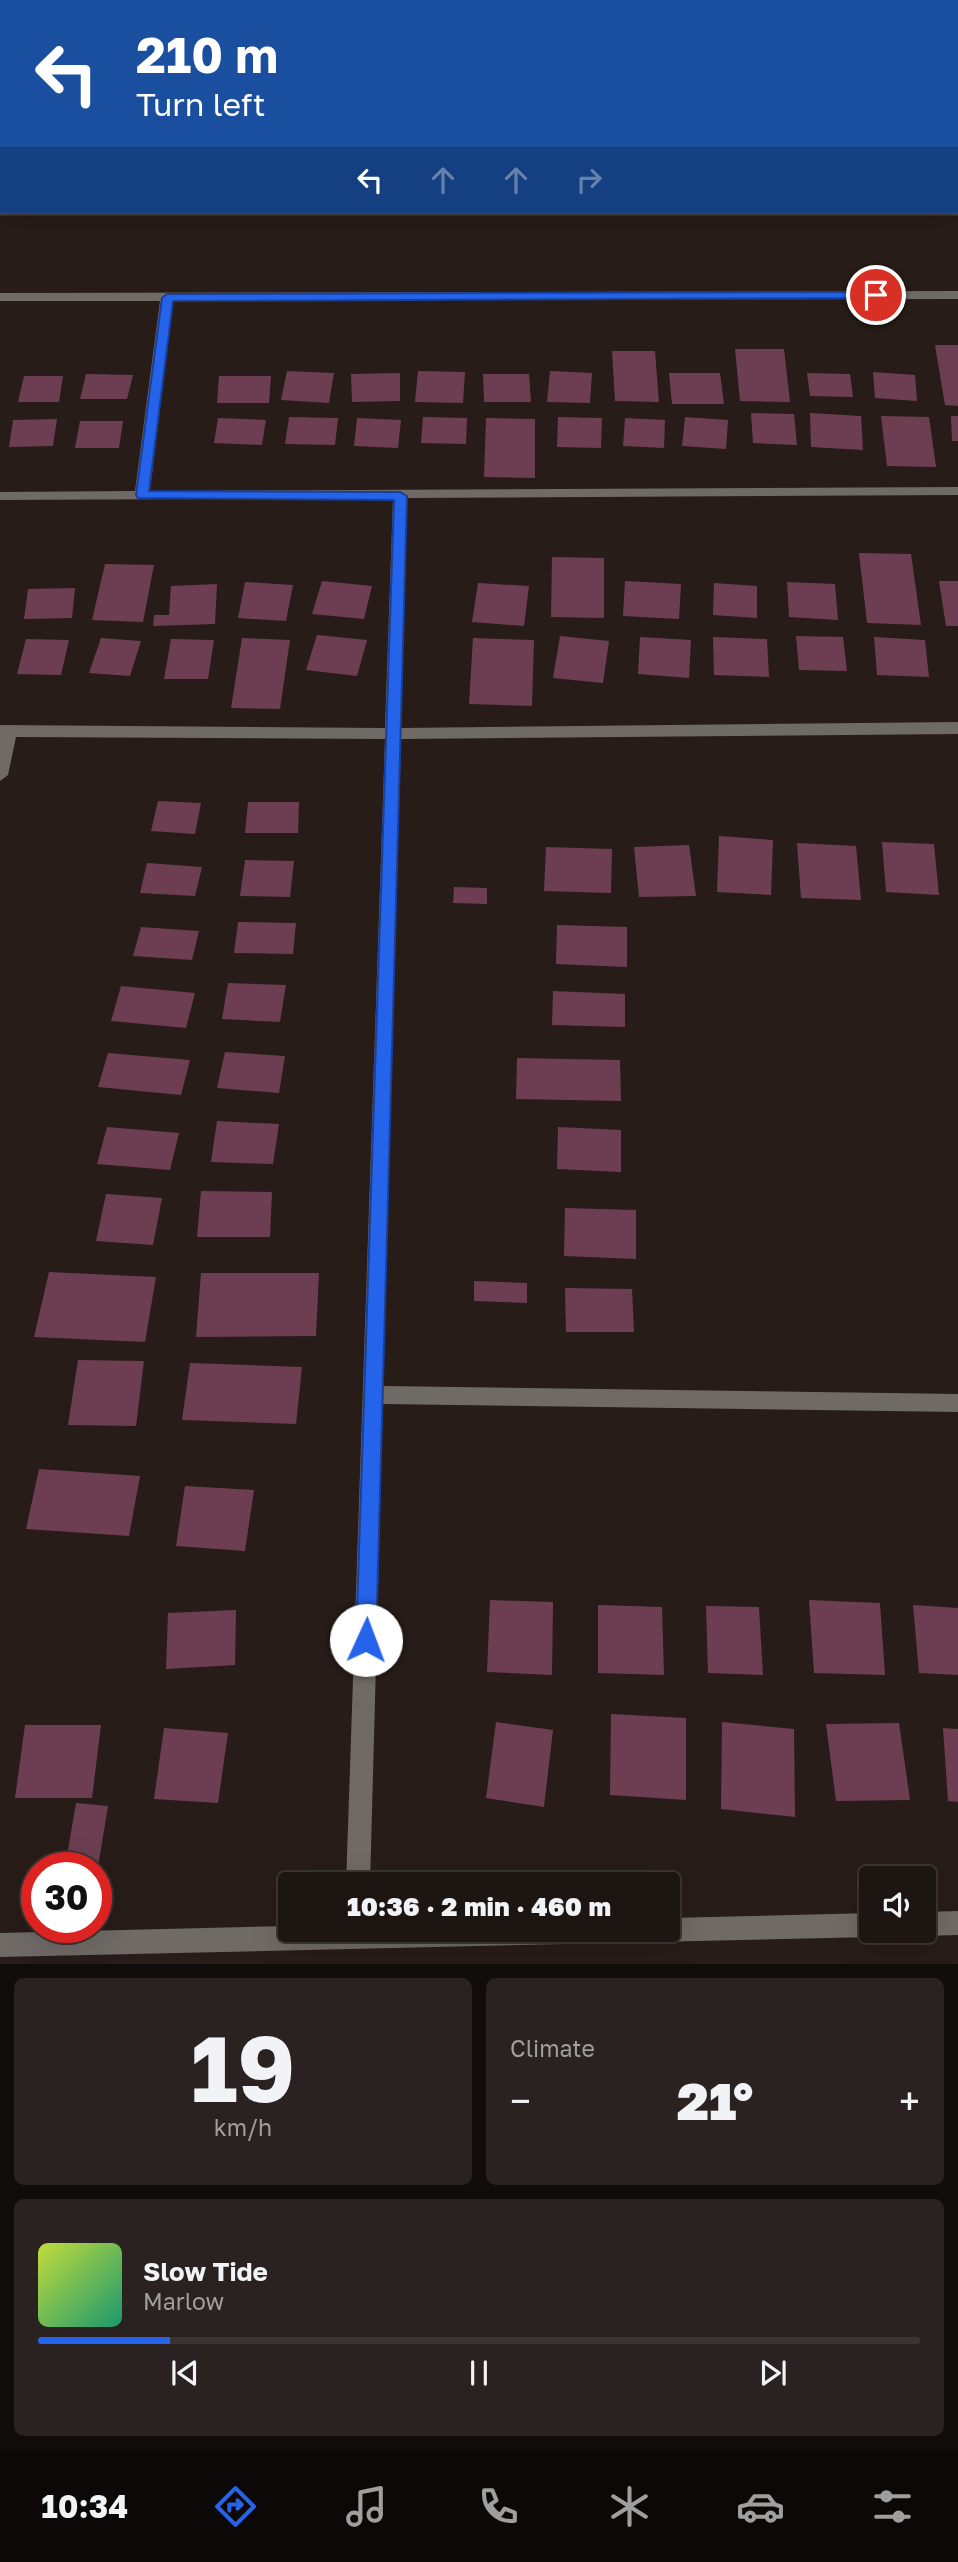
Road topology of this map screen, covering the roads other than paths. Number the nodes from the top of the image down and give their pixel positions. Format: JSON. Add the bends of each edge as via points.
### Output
{"nodes":[{"id":1,"x":958,"y":295,"type":"edge"},
{"id":2,"x":0,"y":297,"type":"edge"},
{"id":3,"x":167,"y":298,"type":"junction"},
{"id":4,"x":958,"y":491,"type":"edge"},
{"id":5,"x":142,"y":495,"type":"junction"},
{"id":6,"x":0,"y":496,"type":"edge"},
{"id":7,"x":400,"y":496,"type":"junction"},
{"id":8,"x":958,"y":728,"type":"edge"},
{"id":9,"x":4,"y":731,"type":"edge"},
{"id":10,"x":394,"y":734,"type":"junction"},
{"id":11,"x":0,"y":775,"type":"edge"},
{"id":12,"x":373,"y":1395,"type":"junction"},
{"id":13,"x":958,"y":1403,"type":"edge"},
{"id":14,"x":358,"y":1872,"type":"edge"},
{"id":15,"x":958,"y":1923,"type":"edge"},
{"id":16,"x":936,"y":1924,"type":"edge"},
{"id":17,"x":859,"y":1925,"type":"edge"},
{"id":18,"x":680,"y":1928,"type":"edge"},
{"id":19,"x":278,"y":1936,"type":"edge"},
{"id":20,"x":0,"y":1945,"type":"edge"}],
"edges":[{"from":1,"to":3,"type":"street"},
{"from":2,"to":3,"type":"street"},
{"from":3,"to":5,"type":"street"},
{"from":4,"to":7,"type":"street"},
{"from":5,"to":6,"type":"street"},
{"from":5,"to":7,"type":"street"},
{"from":7,"to":10,"type":"street"},
{"from":8,"to":10,"type":"street"},
{"from":9,"to":10,"type":"street"},
{"from":9,"to":11,"type":"street"},
{"from":10,"to":12,"type":"street"},
{"from":12,"to":13,"type":"street"},
{"from":12,"to":14,"type":"street"},
{"from":15,"to":16,"type":"street"},
{"from":17,"to":18,"type":"street"},
{"from":19,"to":20,"type":"street"}]}
